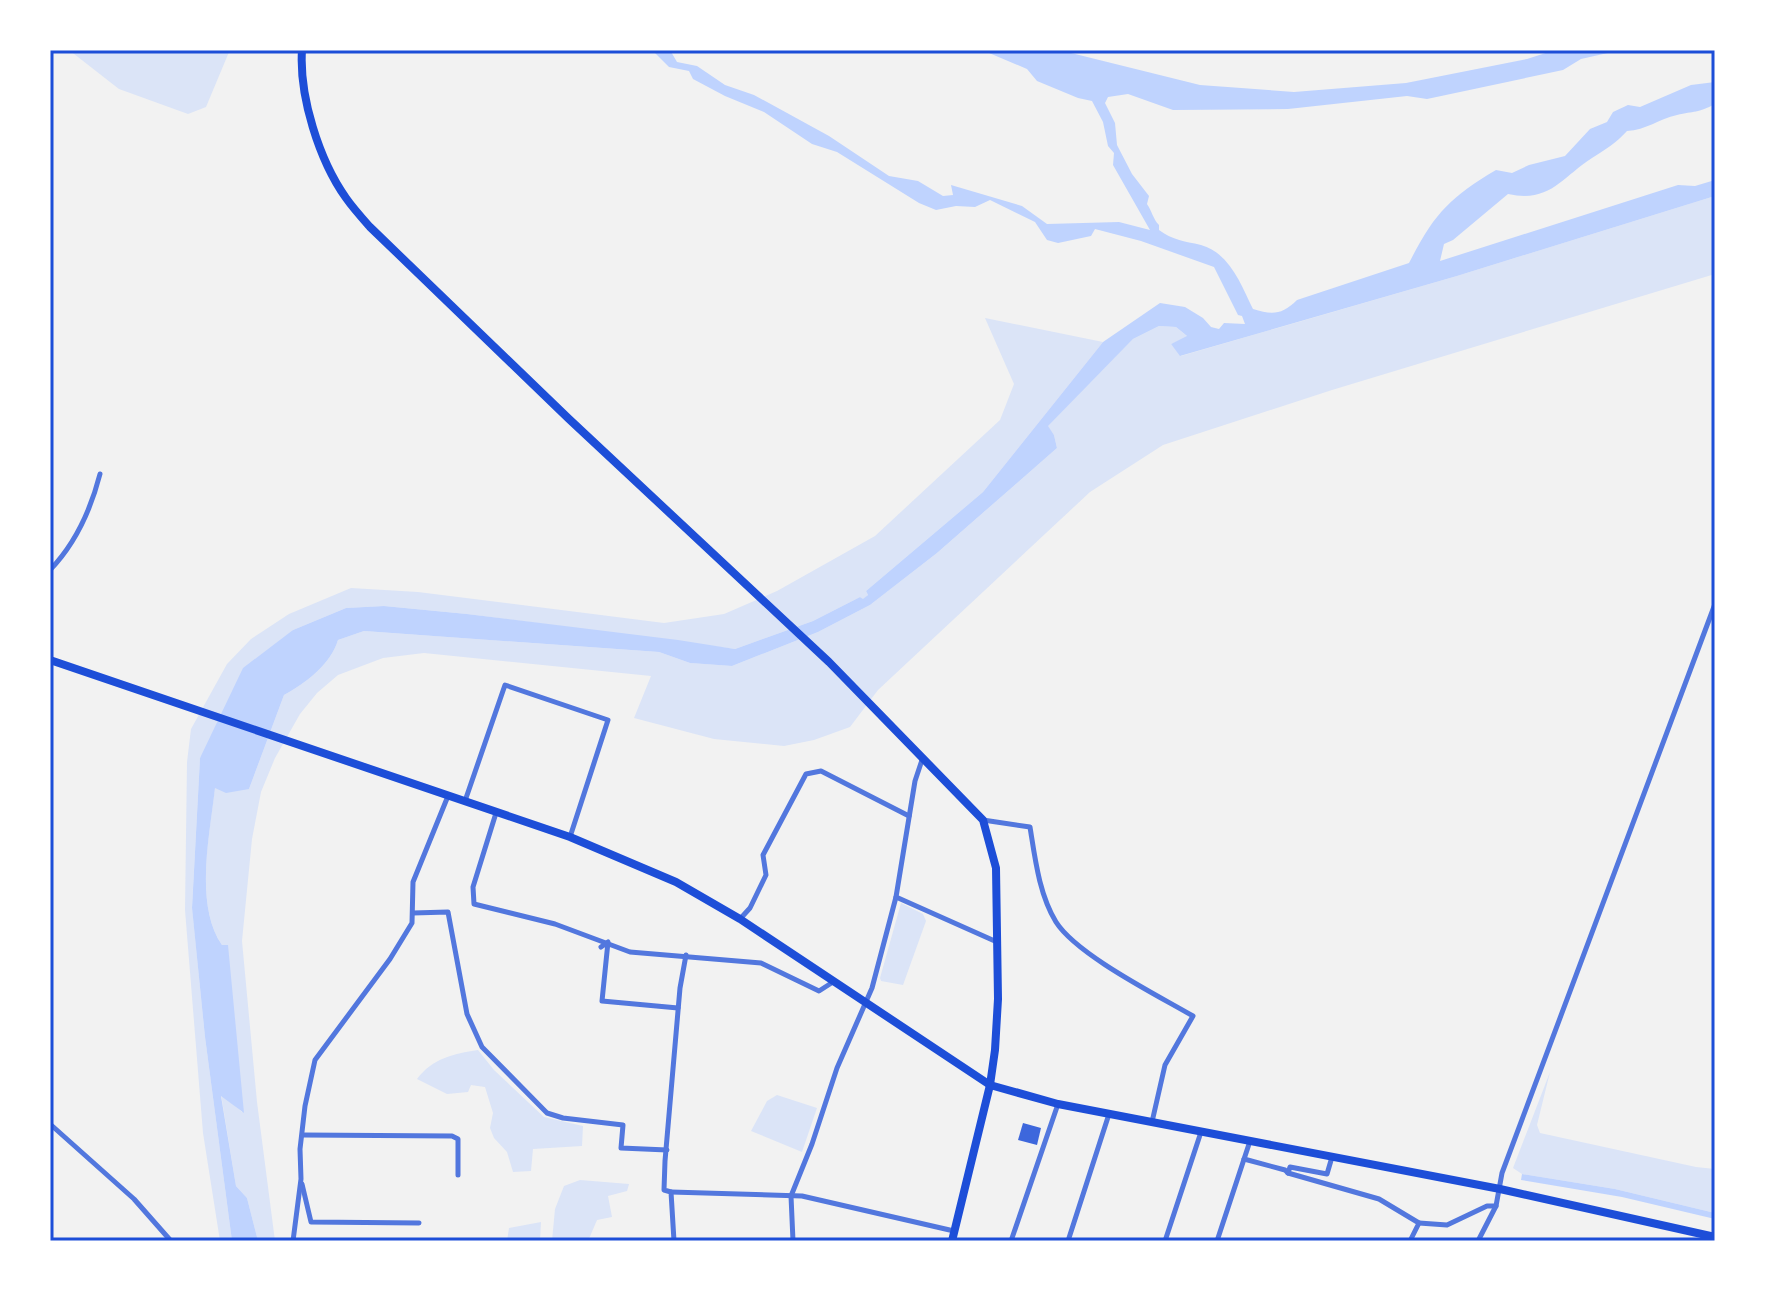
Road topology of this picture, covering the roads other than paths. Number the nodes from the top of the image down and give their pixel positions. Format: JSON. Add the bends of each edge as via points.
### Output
{"nodes":[{"id":1,"x":302,"y":50,"type":"edge"},
{"id":2,"x":100,"y":474,"type":"dead end"},
{"id":3,"x":50,"y":570,"type":"edge"},
{"id":4,"x":1715,"y":604,"type":"edge"},
{"id":5,"x":50,"y":660,"type":"edge"},
{"id":6,"x":923,"y":757,"type":"junction"},
{"id":7,"x":448,"y":796,"type":"junction"},
{"id":8,"x":465,"y":801,"type":"junction"},
{"id":9,"x":496,"y":812,"type":"junction"},
{"id":10,"x":909,"y":816,"type":"junction"},
{"id":11,"x":983,"y":820,"type":"junction"},
{"id":12,"x":570,"y":837,"type":"junction"},
{"id":13,"x":896,"y":897,"type":"junction"},
{"id":14,"x":413,"y":913,"type":"junction"},
{"id":15,"x":740,"y":919,"type":"junction"},
{"id":16,"x":608,"y":942,"type":"junction"},
{"id":17,"x":998,"y":943,"type":"junction"},
{"id":18,"x":601,"y":947,"type":"dead end"},
{"id":19,"x":686,"y":955,"type":"junction"},
{"id":20,"x":833,"y":982,"type":"junction"},
{"id":21,"x":865,"y":1004,"type":"junction"},
{"id":22,"x":678,"y":1008,"type":"junction"},
{"id":23,"x":990,"y":1085,"type":"junction"},
{"id":24,"x":1058,"y":1104,"type":"junction"},
{"id":25,"x":1109,"y":1114,"type":"junction"},
{"id":26,"x":1152,"y":1122,"type":"junction"},
{"id":27,"x":50,"y":1124,"type":"edge"},
{"id":28,"x":1201,"y":1131,"type":"junction"},
{"id":29,"x":303,"y":1135,"type":"junction"},
{"id":30,"x":1250,"y":1141,"type":"junction"},
{"id":31,"x":667,"y":1150,"type":"junction"},
{"id":32,"x":1332,"y":1157,"type":"junction"},
{"id":33,"x":1244,"y":1159,"type":"junction"},
{"id":34,"x":1288,"y":1173,"type":"junction"},
{"id":35,"x":458,"y":1175,"type":"dead end"},
{"id":36,"x":301,"y":1179,"type":"junction"},
{"id":37,"x":1500,"y":1189,"type":"junction"},
{"id":38,"x":671,"y":1192,"type":"junction"},
{"id":39,"x":791,"y":1196,"type":"junction"},
{"id":40,"x":1496,"y":1206,"type":"junction"},
{"id":41,"x":419,"y":1223,"type":"dead end"},
{"id":42,"x":1419,"y":1223,"type":"junction"},
{"id":43,"x":954,"y":1231,"type":"junction"},
{"id":44,"x":1709,"y":1237,"type":"edge"},
{"id":45,"x":171,"y":1241,"type":"edge"},
{"id":46,"x":293,"y":1241,"type":"edge"},
{"id":47,"x":674,"y":1241,"type":"edge"},
{"id":48,"x":793,"y":1241,"type":"edge"},
{"id":49,"x":952,"y":1241,"type":"edge"},
{"id":50,"x":1011,"y":1241,"type":"edge"},
{"id":51,"x":1068,"y":1241,"type":"edge"},
{"id":52,"x":1165,"y":1241,"type":"edge"},
{"id":53,"x":1217,"y":1241,"type":"edge"},
{"id":54,"x":1410,"y":1241,"type":"edge"},
{"id":55,"x":1478,"y":1241,"type":"edge"}],
"edges":[{"from":1,"to":6,"type":"highway","via":[[314,134],[345,197],[370,227]]},
{"from":2,"to":3,"type":"street","via":[[71,544]]},
{"from":4,"to":37,"type":"street"},
{"from":5,"to":7,"type":"highway"},
{"from":6,"to":10,"type":"street"},
{"from":6,"to":11,"type":"highway"},
{"from":7,"to":8,"type":"highway"},
{"from":7,"to":14,"type":"street","via":[[413,882]]},
{"from":8,"to":9,"type":"highway"},
{"from":8,"to":12,"type":"street","via":[[505,685],[608,720]]},
{"from":9,"to":12,"type":"highway"},
{"from":9,"to":16,"type":"street","via":[[473,887],[474,904]]},
{"from":10,"to":13,"type":"street"},
{"from":10,"to":15,"type":"street","via":[[821,771],[806,774],[763,855],[766,875]]},
{"from":11,"to":17,"type":"highway","via":[[996,868]]},
{"from":11,"to":26,"type":"street","via":[[1030,827],[1047,904],[1080,948],[1193,1016],[1165,1065]]},
{"from":12,"to":15,"type":"highway","via":[[676,882]]},
{"from":13,"to":17,"type":"street"},
{"from":13,"to":21,"type":"street"},
{"from":14,"to":29,"type":"street","via":[[405,936],[315,1060]]},
{"from":14,"to":31,"type":"street","via":[[448,912],[475,1035],[499,1067],[547,1113],[623,1125],[621,1148]]},
{"from":15,"to":20,"type":"highway"},
{"from":16,"to":18,"type":"street"},
{"from":16,"to":19,"type":"street","via":[[630,952]]},
{"from":16,"to":22,"type":"street","via":[[602,1001]]},
{"from":17,"to":23,"type":"highway"},
{"from":19,"to":20,"type":"street","via":[[761,963],[819,991]]},
{"from":19,"to":22,"type":"street"},
{"from":20,"to":21,"type":"highway"},
{"from":21,"to":23,"type":"highway"},
{"from":21,"to":39,"type":"street"},
{"from":22,"to":31,"type":"street"},
{"from":23,"to":24,"type":"highway"},
{"from":23,"to":43,"type":"highway"},
{"from":24,"to":25,"type":"highway"},
{"from":24,"to":50,"type":"street"},
{"from":25,"to":26,"type":"highway"},
{"from":25,"to":51,"type":"street"},
{"from":26,"to":28,"type":"highway"},
{"from":27,"to":45,"type":"street","via":[[134,1199]]},
{"from":28,"to":30,"type":"highway"},
{"from":28,"to":52,"type":"street"},
{"from":29,"to":35,"type":"street","via":[[452,1136],[458,1139]]},
{"from":29,"to":36,"type":"street"},
{"from":30,"to":32,"type":"highway"},
{"from":30,"to":33,"type":"street"},
{"from":31,"to":38,"type":"street","via":[[664,1190]]},
{"from":32,"to":34,"type":"street","via":[[1327,1174],[1290,1167]]},
{"from":32,"to":37,"type":"highway"},
{"from":33,"to":34,"type":"street"},
{"from":33,"to":53,"type":"street"},
{"from":34,"to":42,"type":"street","via":[[1379,1199]]},
{"from":36,"to":41,"type":"street","via":[[311,1222]]},
{"from":36,"to":46,"type":"street"},
{"from":37,"to":40,"type":"street"},
{"from":37,"to":44,"type":"highway"},
{"from":38,"to":39,"type":"street"},
{"from":38,"to":47,"type":"street"},
{"from":39,"to":43,"type":"street"},
{"from":39,"to":48,"type":"street"},
{"from":40,"to":42,"type":"street","via":[[1447,1225]]},
{"from":40,"to":55,"type":"street"},
{"from":42,"to":54,"type":"street"},
{"from":43,"to":49,"type":"highway"}]}
